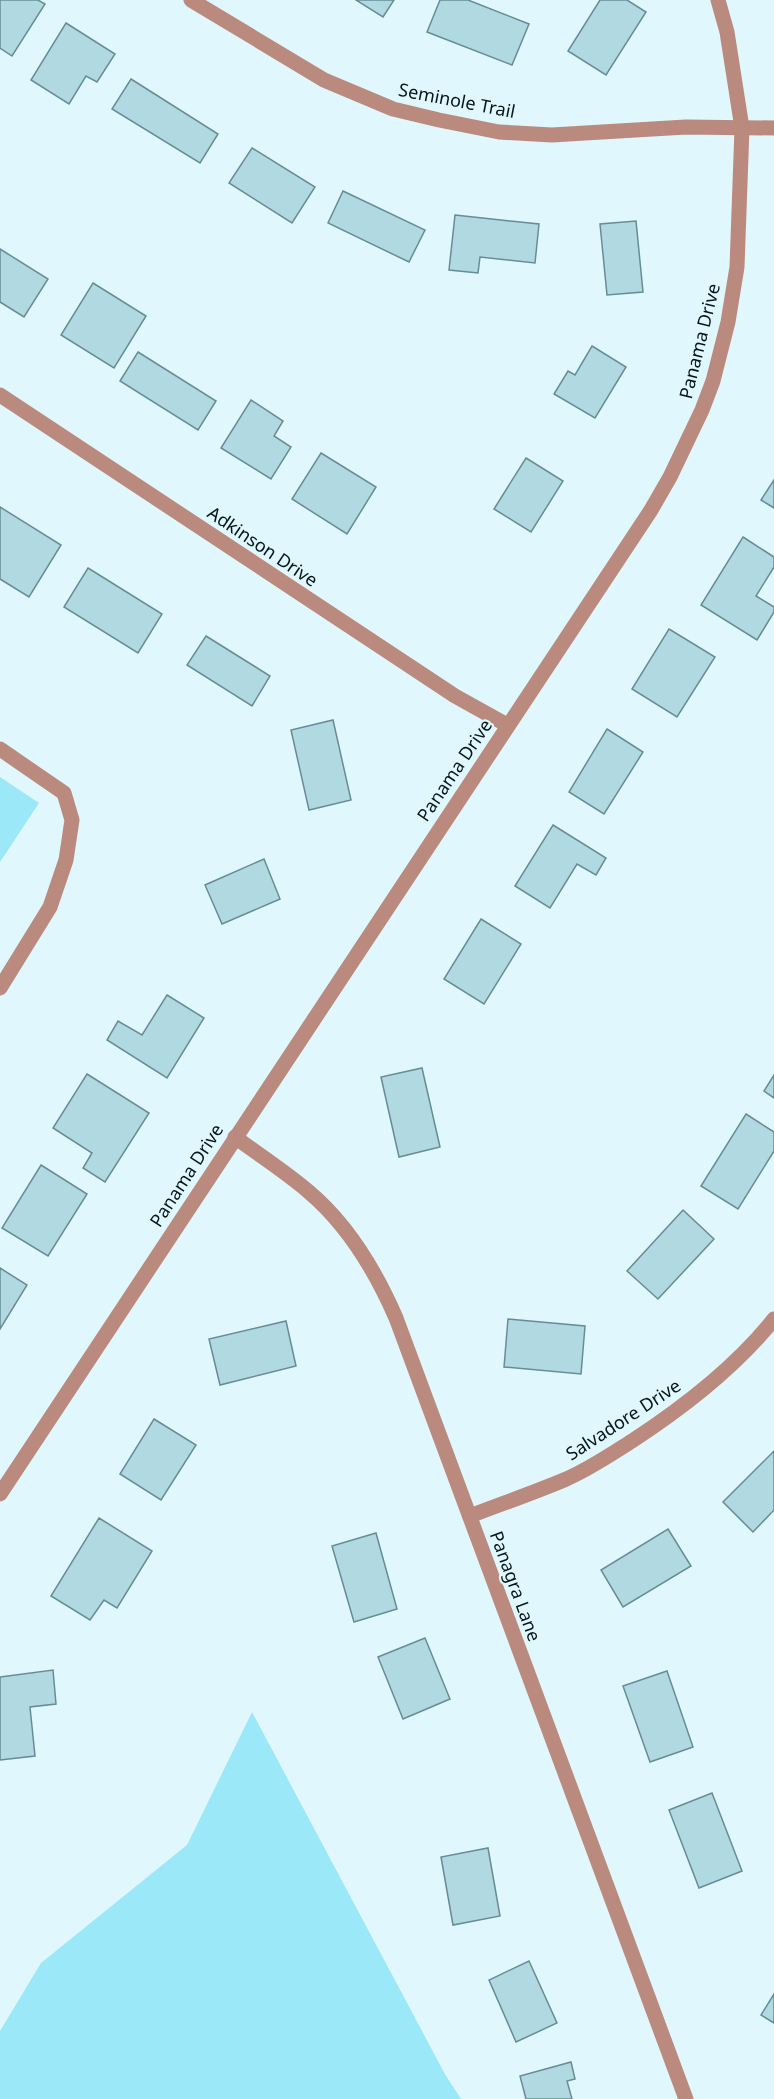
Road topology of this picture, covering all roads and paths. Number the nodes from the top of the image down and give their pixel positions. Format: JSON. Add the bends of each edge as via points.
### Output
{"nodes":[{"id":1,"x":191,"y":0,"type":"edge"},
{"id":2,"x":718,"y":0,"type":"edge"},
{"id":3,"x":742,"y":128,"type":"junction"},
{"id":4,"x":774,"y":128,"type":"edge"},
{"id":5,"x":0,"y":395,"type":"edge"},
{"id":6,"x":507,"y":725,"type":"junction"},
{"id":7,"x":0,"y":749,"type":"edge"},
{"id":8,"x":0,"y":988,"type":"edge"},
{"id":9,"x":235,"y":1137,"type":"junction"},
{"id":10,"x":774,"y":1319,"type":"edge"},
{"id":11,"x":0,"y":1494,"type":"edge"},
{"id":12,"x":470,"y":1516,"type":"junction"},
{"id":13,"x":686,"y":2099,"type":"edge"}],
"edges":[{"from":1,"to":3,"type":"street","name":"Seminole Trail","via":[[324,80],[393,109],[439,120],[499,132],[552,135],[686,127]]},
{"from":2,"to":3,"type":"street","name":"Panama Drive"},
{"from":3,"to":4,"type":"street","name":"Seminole Trail"},
{"from":3,"to":6,"type":"street","name":"Panama Drive","via":[[737,267],[728,322],[702,410],[651,510]]},
{"from":5,"to":6,"type":"street","name":"Adkinson Drive","via":[[455,696]]},
{"from":6,"to":9,"type":"street","name":"Panama Drive"},
{"from":7,"to":8,"type":"street","via":[[64,793],[72,820],[66,860],[50,907]]},
{"from":9,"to":11,"type":"street","name":"Panama Drive"},
{"from":9,"to":12,"type":"street","name":"Panagra Lane","via":[[310,1193],[347,1232],[383,1289]]},
{"from":10,"to":12,"type":"street","name":"Salvadore Drive","via":[[726,1370],[673,1414],[600,1462],[565,1480]]},
{"from":12,"to":13,"type":"street","name":"Panagra Lane"}]}
